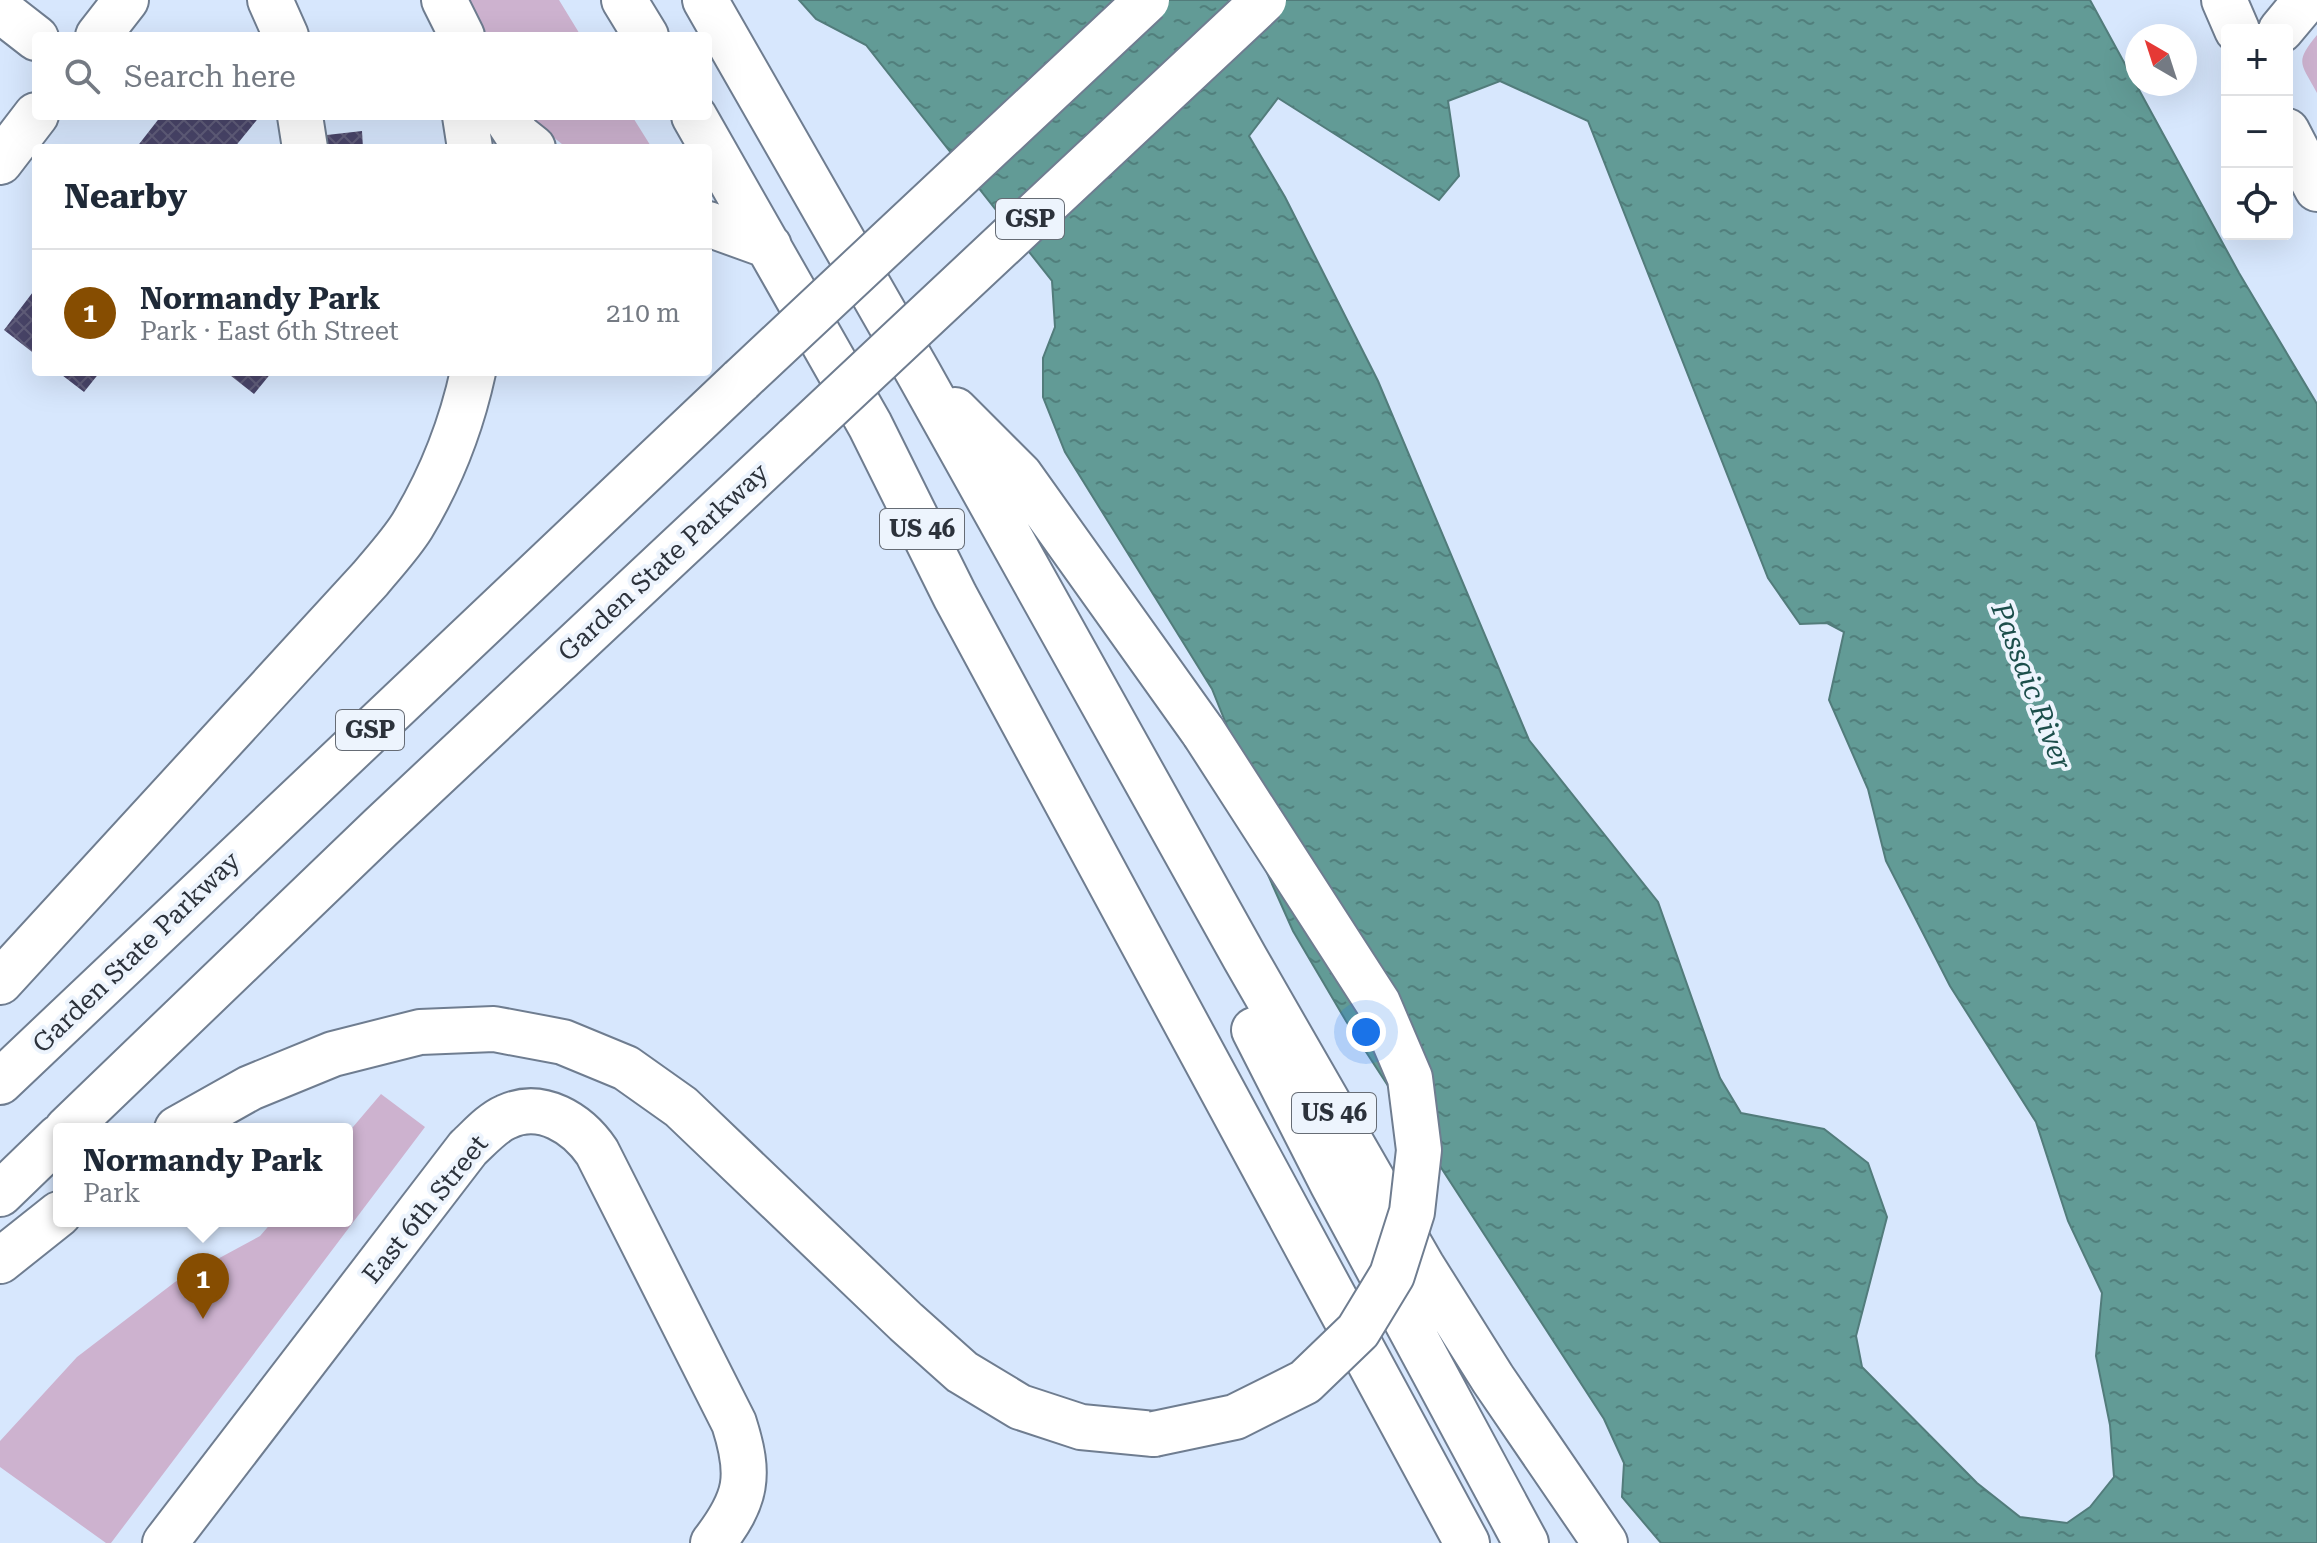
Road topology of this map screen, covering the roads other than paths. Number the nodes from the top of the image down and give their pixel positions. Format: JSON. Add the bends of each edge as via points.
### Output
{"nodes":[{"id":1,"x":126,"y":0,"type":"edge"},
{"id":2,"x":270,"y":0,"type":"edge"},
{"id":3,"x":441,"y":0,"type":"edge"},
{"id":4,"x":624,"y":0,"type":"edge"},
{"id":5,"x":705,"y":0,"type":"edge"},
{"id":6,"x":1147,"y":0,"type":"edge"},
{"id":7,"x":1264,"y":0,"type":"edge"},
{"id":8,"x":2224,"y":0,"type":"edge"},
{"id":9,"x":2306,"y":0,"type":"edge"},
{"id":10,"x":0,"y":10,"type":"edge"},
{"id":11,"x":2234,"y":24,"type":"edge"},
{"id":12,"x":2286,"y":24,"type":"edge"},
{"id":13,"x":101,"y":32,"type":"edge"},
{"id":14,"x":284,"y":32,"type":"edge"},
{"id":15,"x":446,"y":32,"type":"edge"},
{"id":16,"x":460,"y":32,"type":"edge"},
{"id":17,"x":644,"y":32,"type":"edge"},
{"id":18,"x":32,"y":35,"type":"edge"},
{"id":19,"x":32,"y":120,"type":"edge"},
{"id":20,"x":301,"y":120,"type":"edge"},
{"id":21,"x":466,"y":120,"type":"edge"},
{"id":22,"x":508,"y":120,"type":"edge"},
{"id":23,"x":696,"y":120,"type":"edge"},
{"id":24,"x":2293,"y":143,"type":"edge"},
{"id":25,"x":304,"y":144,"type":"edge"},
{"id":26,"x":469,"y":144,"type":"edge"},
{"id":27,"x":528,"y":144,"type":"edge"},
{"id":28,"x":710,"y":144,"type":"edge"},
{"id":29,"x":712,"y":147,"type":"edge"},
{"id":30,"x":0,"y":162,"type":"edge"},
{"id":31,"x":2317,"y":189,"type":"edge"},
{"id":32,"x":712,"y":225,"type":"edge"},
{"id":33,"x":769,"y":246,"type":"junction"},
{"id":34,"x":919,"y":374,"type":"junction"},
{"id":35,"x":472,"y":376,"type":"edge"},
{"id":36,"x":1084,"y":669,"type":"junction"},
{"id":37,"x":0,"y":982,"type":"edge"},
{"id":38,"x":0,"y":1082,"type":"edge"},
{"id":39,"x":73,"y":1123,"type":"edge"},
{"id":40,"x":188,"y":1123,"type":"edge"},
{"id":41,"x":53,"y":1143,"type":"edge"},
{"id":42,"x":0,"y":1194,"type":"edge"},
{"id":43,"x":53,"y":1219,"type":"edge"},
{"id":44,"x":0,"y":1261,"type":"edge"},
{"id":45,"x":165,"y":1543,"type":"edge"},
{"id":46,"x":713,"y":1543,"type":"edge"},
{"id":47,"x":1467,"y":1543,"type":"edge"},
{"id":48,"x":1526,"y":1543,"type":"edge"},
{"id":49,"x":1605,"y":1543,"type":"edge"}],
"edges":[{"from":1,"to":13,"type":"main road"},
{"from":2,"to":14,"type":"main road"},
{"from":3,"to":15,"type":"main road"},
{"from":3,"to":16,"type":"main road"},
{"from":4,"to":17,"type":"main road"},
{"from":5,"to":34,"type":"main road","number":"US 46"},
{"from":6,"to":38,"type":"main road","name":"Garden State Parkway","number":"GSP","bridge":true},
{"from":7,"to":39,"type":"main road","name":"Garden State Parkway","number":"GSP","bridge":true},
{"from":8,"to":11,"type":"main road"},
{"from":9,"to":12,"type":"main road"},
{"from":10,"to":18,"type":"main road"},
{"from":19,"to":30,"type":"main road"},
{"from":20,"to":25,"type":"main road"},
{"from":21,"to":26,"type":"main road"},
{"from":22,"to":27,"type":"main road"},
{"from":23,"to":28,"type":"main road","number":"US 46"},
{"from":24,"to":31,"type":"main road"},
{"from":29,"to":33,"type":"main road","number":"US 46"},
{"from":32,"to":33,"type":"main road"},
{"from":33,"to":47,"type":"main road","number":"US 46","via":[[870,425],[955,596]]},
{"from":34,"to":36,"type":"main road","number":"US 46"},
{"from":34,"to":40,"type":"main road","bridge":true,"via":[[1020,475],[1204,733],[1378,1003],[1410,1078],[1419,1150],[1412,1212],[1392,1275],[1358,1331],[1305,1382],[1235,1417],[1154,1434],[1081,1427],[1020,1407],[962,1372],[681,1107],[626,1068],[563,1042],[494,1029],[420,1032],[319,1060],[250,1088]]},
{"from":35,"to":37,"type":"main road","via":[[443,470],[410,528],[370,579]]},
{"from":36,"to":48,"type":"main road","via":[[1225,973]]},
{"from":36,"to":49,"type":"main road","number":"US 46","via":[[1422,1266]]},
{"from":41,"to":42,"type":"main road"},
{"from":43,"to":44,"type":"main road"},
{"from":45,"to":46,"type":"main road","name":"East 6th Street","via":[[468,1148],[507,1116],[530,1112],[567,1121],[597,1152],[734,1423],[745,1468],[743,1484],[737,1507]]}]}
